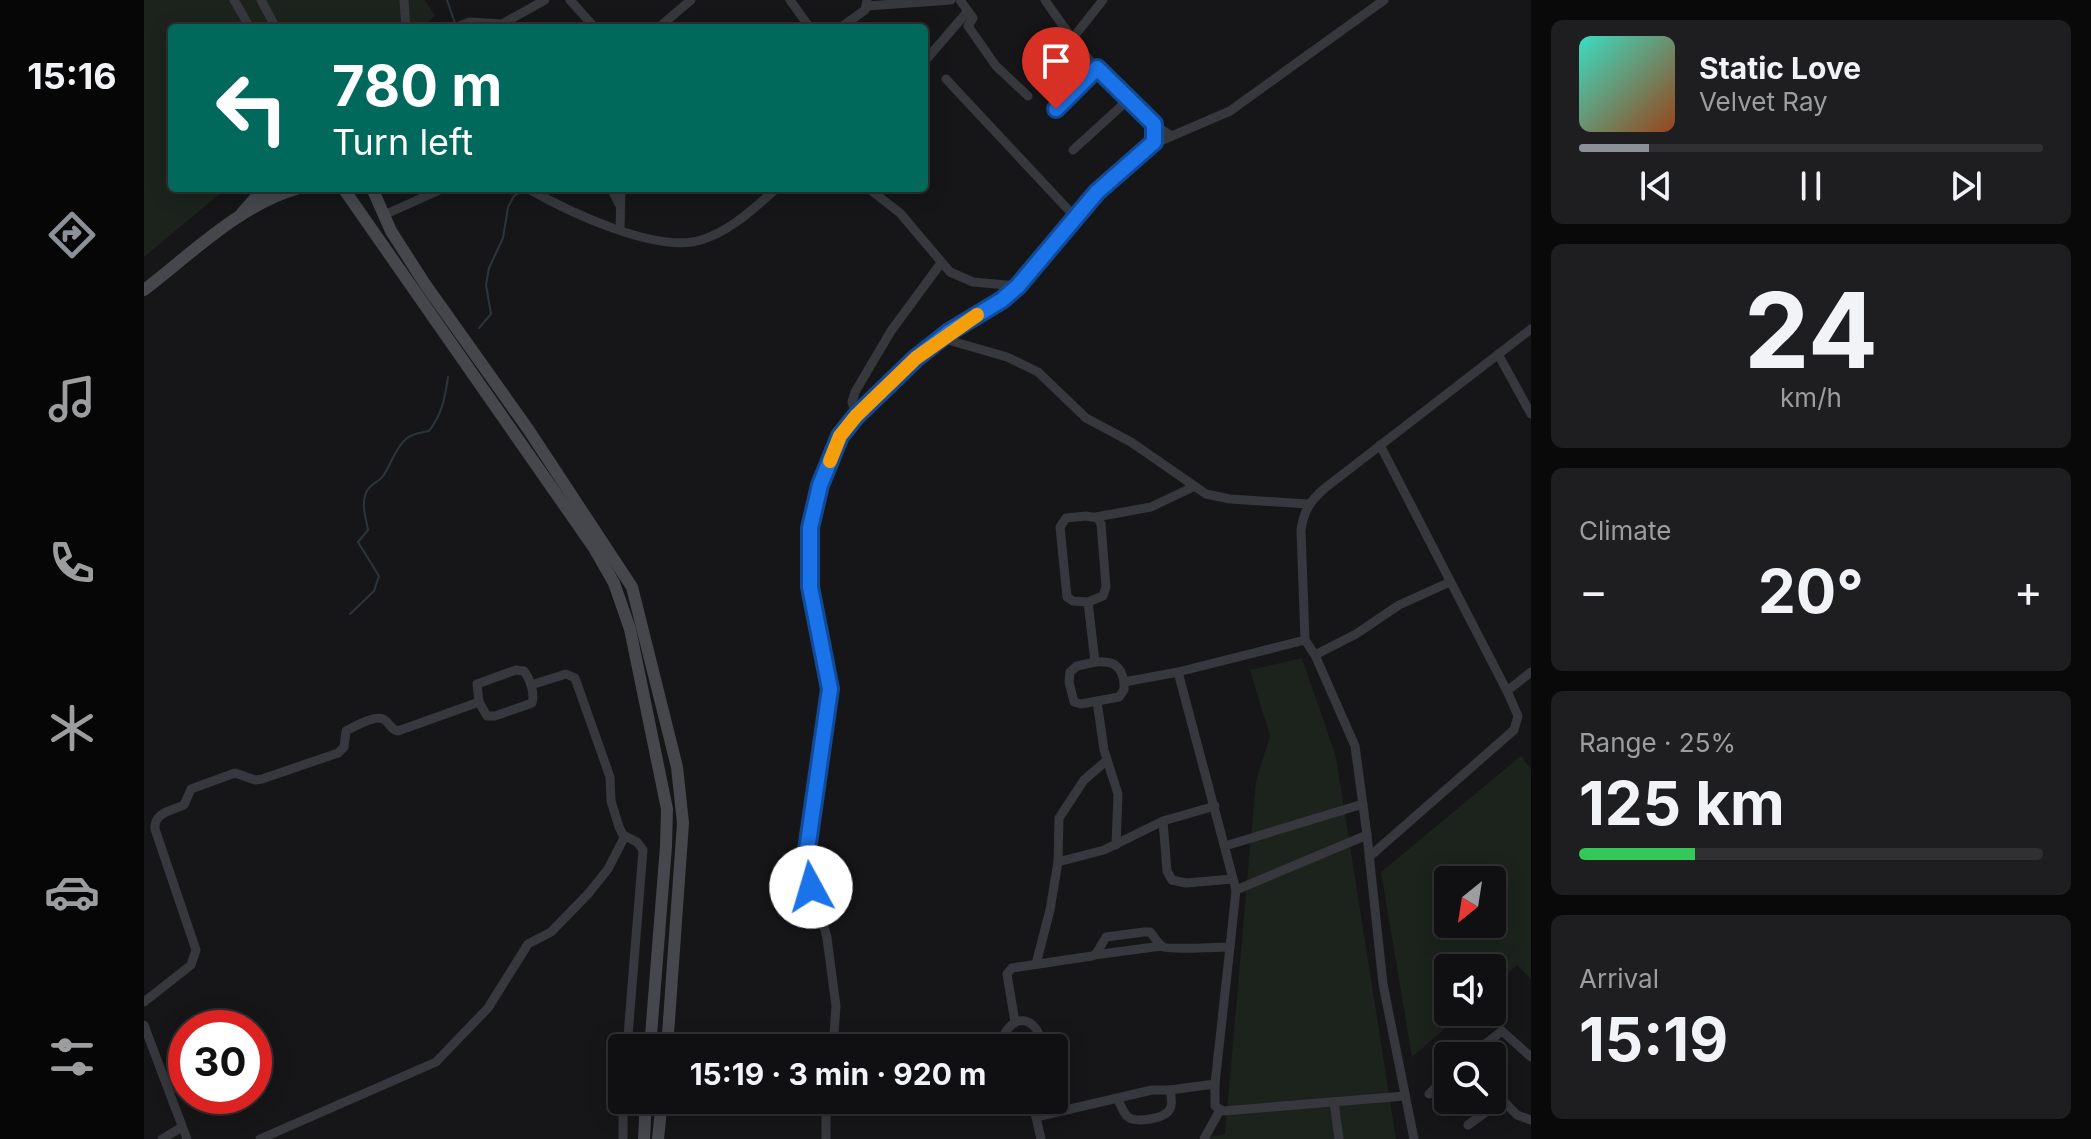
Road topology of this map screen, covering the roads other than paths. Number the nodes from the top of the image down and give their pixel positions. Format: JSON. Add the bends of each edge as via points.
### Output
{"nodes":[{"id":1,"x":234,"y":0,"type":"edge"},
{"id":2,"x":261,"y":0,"type":"edge"},
{"id":3,"x":404,"y":0,"type":"edge"},
{"id":4,"x":545,"y":0,"type":"edge"},
{"id":5,"x":570,"y":0,"type":"edge"},
{"id":6,"x":691,"y":0,"type":"edge"},
{"id":7,"x":790,"y":0,"type":"edge"},
{"id":8,"x":951,"y":0,"type":"edge"},
{"id":9,"x":960,"y":0,"type":"edge"},
{"id":10,"x":1045,"y":0,"type":"edge"},
{"id":11,"x":1103,"y":0,"type":"edge"},
{"id":12,"x":1384,"y":0,"type":"edge"},
{"id":13,"x":867,"y":3,"type":"edge"},
{"id":14,"x":968,"y":11,"type":"junction"},
{"id":15,"x":248,"y":24,"type":"edge"},
{"id":16,"x":274,"y":24,"type":"edge"},
{"id":17,"x":406,"y":24,"type":"edge"},
{"id":18,"x":469,"y":24,"type":"edge"},
{"id":19,"x":502,"y":24,"type":"edge"},
{"id":20,"x":502,"y":24,"type":"edge"},
{"id":21,"x":591,"y":24,"type":"edge"},
{"id":22,"x":663,"y":24,"type":"edge"},
{"id":23,"x":807,"y":24,"type":"edge"},
{"id":24,"x":844,"y":24,"type":"edge"},
{"id":25,"x":1072,"y":39,"type":"junction"},
{"id":26,"x":928,"y":57,"type":"edge"},
{"id":27,"x":1097,"y":68,"type":"junction"},
{"id":28,"x":946,"y":79,"type":"dead end"},
{"id":29,"x":1028,"y":96,"type":"dead end"},
{"id":30,"x":1128,"y":100,"type":"junction"},
{"id":31,"x":1056,"y":109,"type":"dead end"},
{"id":32,"x":1154,"y":124,"type":"junction"},
{"id":33,"x":1170,"y":135,"type":"junction"},
{"id":34,"x":1154,"y":142,"type":"junction"},
{"id":35,"x":1073,"y":150,"type":"dead end"},
{"id":36,"x":260,"y":192,"type":"edge"},
{"id":37,"x":285,"y":192,"type":"edge"},
{"id":38,"x":346,"y":192,"type":"edge"},
{"id":39,"x":374,"y":192,"type":"edge"},
{"id":40,"x":435,"y":192,"type":"edge"},
{"id":41,"x":534,"y":192,"type":"edge"},
{"id":42,"x":613,"y":192,"type":"edge"},
{"id":43,"x":621,"y":192,"type":"edge"},
{"id":44,"x":772,"y":192,"type":"edge"},
{"id":45,"x":873,"y":192,"type":"edge"},
{"id":46,"x":621,"y":207,"type":"junction"},
{"id":47,"x":384,"y":215,"type":"junction"},
{"id":48,"x":1075,"y":217,"type":"junction"},
{"id":49,"x":234,"y":221,"type":"junction"},
{"id":50,"x":620,"y":230,"type":"junction"},
{"id":51,"x":941,"y":263,"type":"junction"},
{"id":52,"x":1018,"y":286,"type":"junction"},
{"id":53,"x":144,"y":290,"type":"edge"},
{"id":54,"x":1531,"y":329,"type":"edge"},
{"id":55,"x":941,"y":338,"type":"junction"},
{"id":56,"x":1498,"y":354,"type":"junction"},
{"id":57,"x":1531,"y":414,"type":"edge"},
{"id":58,"x":856,"y":416,"type":"junction"},
{"id":59,"x":1380,"y":445,"type":"junction"},
{"id":60,"x":1193,"y":487,"type":"junction"},
{"id":61,"x":1308,"y":504,"type":"junction"},
{"id":62,"x":1096,"y":517,"type":"junction"},
{"id":63,"x":1450,"y":582,"type":"junction"},
{"id":64,"x":1088,"y":602,"type":"junction"},
{"id":65,"x":1305,"y":640,"type":"junction"},
{"id":66,"x":1315,"y":655,"type":"junction"},
{"id":67,"x":1095,"y":662,"type":"junction"},
{"id":68,"x":1178,"y":672,"type":"junction"},
{"id":69,"x":1531,"y":672,"type":"edge"},
{"id":70,"x":1124,"y":682,"type":"junction"},
{"id":71,"x":531,"y":685,"type":"junction"},
{"id":72,"x":1507,"y":691,"type":"junction"},
{"id":73,"x":1097,"y":701,"type":"junction"},
{"id":74,"x":479,"y":702,"type":"junction"},
{"id":75,"x":1106,"y":761,"type":"junction"},
{"id":76,"x":1363,"y":804,"type":"junction"},
{"id":77,"x":1215,"y":806,"type":"junction"},
{"id":78,"x":1163,"y":821,"type":"junction"},
{"id":79,"x":155,"y":825,"type":"junction"},
{"id":80,"x":144,"y":831,"type":"edge"},
{"id":81,"x":1367,"y":835,"type":"junction"},
{"id":82,"x":625,"y":836,"type":"junction"},
{"id":83,"x":1116,"y":845,"type":"junction"},
{"id":84,"x":1225,"y":846,"type":"junction"},
{"id":85,"x":1369,"y":857,"type":"junction"},
{"id":86,"x":1058,"y":862,"type":"junction"},
{"id":87,"x":1233,"y":879,"type":"junction"},
{"id":88,"x":1236,"y":890,"type":"junction"},
{"id":89,"x":1162,"y":946,"type":"junction"},
{"id":90,"x":1230,"y":947,"type":"junction"},
{"id":91,"x":1094,"y":955,"type":"junction"},
{"id":92,"x":1036,"y":964,"type":"junction"},
{"id":93,"x":144,"y":1002,"type":"edge"},
{"id":94,"x":1015,"y":1022,"type":"junction"},
{"id":95,"x":144,"y":1025,"type":"edge"},
{"id":96,"x":628,"y":1034,"type":"edge"},
{"id":97,"x":651,"y":1034,"type":"edge"},
{"id":98,"x":668,"y":1034,"type":"edge"},
{"id":99,"x":834,"y":1034,"type":"edge"},
{"id":100,"x":1003,"y":1034,"type":"edge"},
{"id":101,"x":1039,"y":1034,"type":"edge"},
{"id":102,"x":1488,"y":1042,"type":"edge"},
{"id":103,"x":1531,"y":1057,"type":"edge"},
{"id":104,"x":1215,"y":1084,"type":"junction"},
{"id":105,"x":1434,"y":1089,"type":"edge"},
{"id":106,"x":1170,"y":1090,"type":"junction"},
{"id":107,"x":1429,"y":1094,"type":"dead end"},
{"id":108,"x":1405,"y":1096,"type":"junction"},
{"id":109,"x":1118,"y":1100,"type":"junction"},
{"id":110,"x":1334,"y":1102,"type":"junction"},
{"id":111,"x":1506,"y":1104,"type":"edge"},
{"id":112,"x":1220,"y":1110,"type":"junction"},
{"id":113,"x":623,"y":1114,"type":"edge"},
{"id":114,"x":645,"y":1114,"type":"edge"},
{"id":115,"x":661,"y":1114,"type":"edge"},
{"id":116,"x":826,"y":1114,"type":"edge"},
{"id":117,"x":1035,"y":1114,"type":"edge"},
{"id":118,"x":1483,"y":1114,"type":"edge"},
{"id":119,"x":1036,"y":1117,"type":"junction"},
{"id":120,"x":1531,"y":1120,"type":"edge"},
{"id":121,"x":1468,"y":1125,"type":"dead end"},
{"id":122,"x":182,"y":1127,"type":"junction"},
{"id":123,"x":162,"y":1139,"type":"edge"},
{"id":124,"x":187,"y":1139,"type":"edge"},
{"id":125,"x":260,"y":1139,"type":"edge"},
{"id":126,"x":623,"y":1139,"type":"edge"},
{"id":127,"x":644,"y":1139,"type":"edge"},
{"id":128,"x":658,"y":1139,"type":"edge"},
{"id":129,"x":826,"y":1139,"type":"edge"},
{"id":130,"x":1041,"y":1139,"type":"edge"},
{"id":131,"x":1204,"y":1139,"type":"edge"},
{"id":132,"x":1339,"y":1139,"type":"edge"},
{"id":133,"x":1414,"y":1139,"type":"edge"}],
"edges":[{"from":1,"to":15,"type":"street"},
{"from":2,"to":16,"type":"street"},
{"from":3,"to":17,"type":"street"},
{"from":4,"to":19,"type":"street"},
{"from":5,"to":21,"type":"street"},
{"from":6,"to":22,"type":"street"},
{"from":7,"to":23,"type":"street"},
{"from":8,"to":13,"type":"street"},
{"from":9,"to":14,"type":"street"},
{"from":10,"to":25,"type":"street"},
{"from":11,"to":25,"type":"street"},
{"from":12,"to":33,"type":"street","via":[[1230,111]]},
{"from":13,"to":24,"type":"street"},
{"from":14,"to":26,"type":"street"},
{"from":14,"to":29,"type":"street","via":[[973,20],[968,26],[996,66]]},
{"from":18,"to":20,"type":"street"},
{"from":25,"to":27,"type":"street"},
{"from":27,"to":30,"type":"street"},
{"from":27,"to":31,"type":"street"},
{"from":28,"to":48,"type":"street"},
{"from":30,"to":32,"type":"street"},
{"from":30,"to":35,"type":"street"},
{"from":32,"to":33,"type":"street"},
{"from":32,"to":34,"type":"street"},
{"from":33,"to":34,"type":"street"},
{"from":34,"to":48,"type":"street"},
{"from":36,"to":49,"type":"main road"},
{"from":37,"to":49,"type":"main road"},
{"from":38,"to":97,"type":"main road","via":[[614,583],[630,629],[667,809]]},
{"from":39,"to":47,"type":"main road"},
{"from":40,"to":47,"type":"street"},
{"from":41,"to":50,"type":"street"},
{"from":42,"to":46,"type":"street"},
{"from":43,"to":46,"type":"street"},
{"from":44,"to":50,"type":"street","via":[[734,225],[705,240],[674,243]]},
{"from":45,"to":51,"type":"street","via":[[900,213]]},
{"from":46,"to":50,"type":"street"},
{"from":47,"to":98,"type":"main road","via":[[425,284],[632,587],[677,767],[683,823]]},
{"from":48,"to":52,"type":"street"},
{"from":49,"to":53,"type":"main road"},
{"from":51,"to":52,"type":"street","via":[[965,279]]},
{"from":51,"to":58,"type":"street","via":[[855,392]]},
{"from":52,"to":55,"type":"street"},
{"from":54,"to":56,"type":"street"},
{"from":55,"to":58,"type":"street"},
{"from":55,"to":60,"type":"street","via":[[1038,372],[1086,418],[1131,442]]},
{"from":56,"to":57,"type":"street"},
{"from":56,"to":59,"type":"street"},
{"from":58,"to":99,"type":"street","via":[[840,436],[810,528],[810,587],[830,689],[807,863],[827,938],[836,1006]]},
{"from":59,"to":61,"type":"street"},
{"from":59,"to":63,"type":"street"},
{"from":60,"to":61,"type":"street","via":[[1221,498]]},
{"from":60,"to":62,"type":"street","via":[[1151,507]]},
{"from":61,"to":65,"type":"street","via":[[1301,530]]},
{"from":62,"to":64,"type":"street","via":[[1102,529],[1106,587],[1103,596]]},
{"from":62,"to":64,"type":"street","via":[[1066,518],[1060,527],[1067,597]]},
{"from":63,"to":66,"type":"street","via":[[1399,605]]},
{"from":63,"to":72,"type":"street"},
{"from":64,"to":67,"type":"street"},
{"from":65,"to":66,"type":"street"},
{"from":65,"to":68,"type":"street"},
{"from":66,"to":76,"type":"street","via":[[1355,746]]},
{"from":67,"to":70,"type":"street","via":[[1116,664]]},
{"from":67,"to":73,"type":"street","via":[[1074,667],[1069,682],[1074,702]]},
{"from":68,"to":70,"type":"street"},
{"from":68,"to":77,"type":"street"},
{"from":69,"to":72,"type":"street"},
{"from":70,"to":73,"type":"street","via":[[1121,695]]},
{"from":71,"to":74,"type":"street","via":[[532,703],[495,716],[485,714]]},
{"from":71,"to":74,"type":"street","via":[[521,670],[504,674],[477,684]]},
{"from":71,"to":82,"type":"street","via":[[566,674],[575,678]]},
{"from":72,"to":85,"type":"street","via":[[1518,716],[1514,730]]},
{"from":73,"to":75,"type":"street"},
{"from":74,"to":79,"type":"street","via":[[398,731],[378,718],[346,731],[338,753],[262,779],[235,773],[193,788],[184,805],[159,815]]},
{"from":75,"to":83,"type":"street","via":[[1118,794]]},
{"from":75,"to":86,"type":"street","via":[[1084,780],[1061,813]]},
{"from":76,"to":81,"type":"street"},
{"from":76,"to":84,"type":"street"},
{"from":77,"to":78,"type":"street"},
{"from":77,"to":84,"type":"street"},
{"from":78,"to":83,"type":"street"},
{"from":78,"to":87,"type":"street","via":[[1172,880]]},
{"from":79,"to":80,"type":"street"},
{"from":79,"to":93,"type":"street","via":[[196,950],[191,965]]},
{"from":81,"to":85,"type":"street"},
{"from":81,"to":88,"type":"street"},
{"from":82,"to":96,"type":"street","via":[[640,844],[644,854]]},
{"from":82,"to":125,"type":"street","via":[[588,894],[551,932],[528,944],[488,1008],[436,1062]]},
{"from":83,"to":86,"type":"street"},
{"from":84,"to":87,"type":"street"},
{"from":85,"to":108,"type":"street","via":[[1383,984]]},
{"from":86,"to":92,"type":"street"},
{"from":87,"to":88,"type":"street"},
{"from":88,"to":90,"type":"street"},
{"from":89,"to":90,"type":"street"},
{"from":89,"to":91,"type":"street"},
{"from":89,"to":91,"type":"street","via":[[1150,932],[1113,936],[1102,939]]},
{"from":90,"to":104,"type":"street"},
{"from":91,"to":92,"type":"street"},
{"from":92,"to":94,"type":"street","via":[[1012,968],[1007,974]]},
{"from":94,"to":100,"type":"street"},
{"from":94,"to":101,"type":"street","via":[[1032,1024]]},
{"from":95,"to":122,"type":"street"},
{"from":102,"to":103,"type":"street","via":[[1502,1031]]},
{"from":104,"to":106,"type":"street"},
{"from":104,"to":112,"type":"street","via":[[1215,1106]]},
{"from":105,"to":107,"type":"street"},
{"from":106,"to":109,"type":"street"},
{"from":106,"to":109,"type":"street","via":[[1170,1110],[1149,1118],[1129,1118]]},
{"from":108,"to":110,"type":"street"},
{"from":108,"to":133,"type":"street"},
{"from":109,"to":119,"type":"street"},
{"from":110,"to":112,"type":"street"},
{"from":110,"to":132,"type":"street"},
{"from":111,"to":120,"type":"street"},
{"from":112,"to":131,"type":"street"},
{"from":113,"to":126,"type":"street"},
{"from":114,"to":127,"type":"main road"},
{"from":115,"to":128,"type":"main road"},
{"from":116,"to":129,"type":"street"},
{"from":117,"to":119,"type":"street"},
{"from":118,"to":121,"type":"street"},
{"from":119,"to":130,"type":"street"},
{"from":122,"to":123,"type":"street"},
{"from":122,"to":124,"type":"street"}]}
